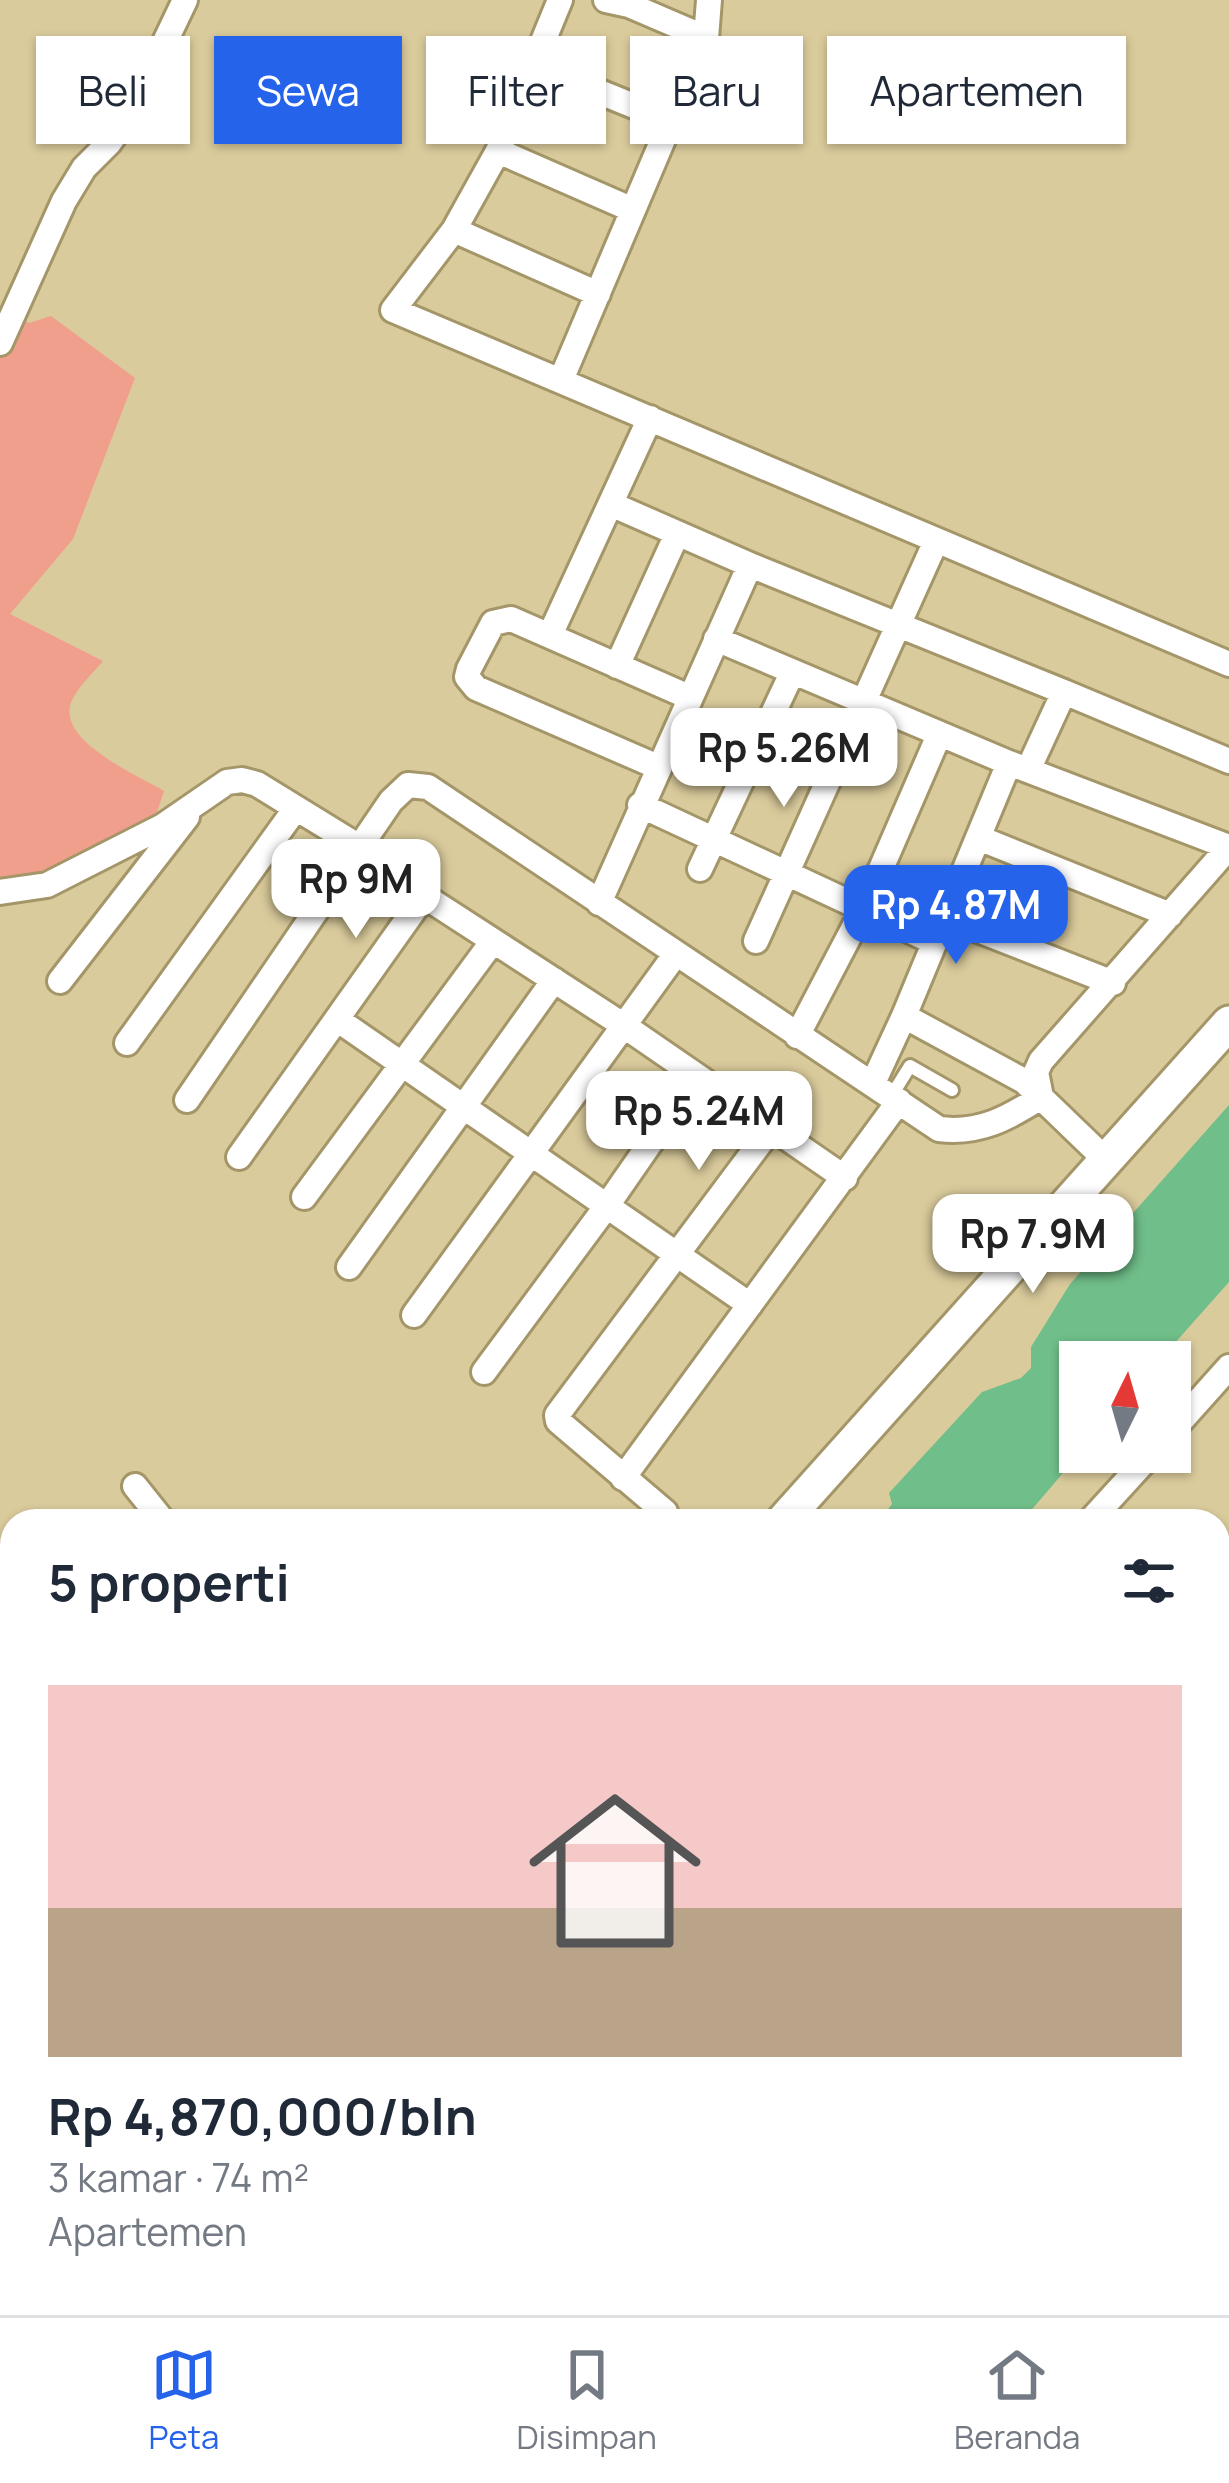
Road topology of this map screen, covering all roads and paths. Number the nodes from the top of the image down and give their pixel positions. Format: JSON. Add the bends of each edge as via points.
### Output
{"nodes":[{"id":1,"x":184,"y":0,"type":"edge"},
{"id":2,"x":560,"y":0,"type":"edge"},
{"id":3,"x":606,"y":0,"type":"edge"},
{"id":4,"x":709,"y":0,"type":"edge"},
{"id":5,"x":544,"y":36,"type":"edge"},
{"id":6,"x":701,"y":36,"type":"edge"},
{"id":7,"x":706,"y":36,"type":"edge"},
{"id":8,"x":501,"y":144,"type":"edge"},
{"id":9,"x":661,"y":144,"type":"edge"},
{"id":10,"x":498,"y":151,"type":"junction"},
{"id":11,"x":633,"y":210,"type":"junction"},
{"id":12,"x":454,"y":230,"type":"junction"},
{"id":13,"x":598,"y":294,"type":"junction"},
{"id":14,"x":0,"y":343,"type":"edge"},
{"id":15,"x":561,"y":380,"type":"junction"},
{"id":16,"x":650,"y":418,"type":"junction"},
{"id":17,"x":613,"y":505,"type":"junction"},
{"id":18,"x":677,"y":534,"type":"junction"},
{"id":19,"x":936,"y":541,"type":"junction"},
{"id":20,"x":750,"y":566,"type":"junction"},
{"id":21,"x":899,"y":624,"type":"junction"},
{"id":22,"x":550,"y":635,"type":"junction"},
{"id":23,"x":716,"y":639,"type":"junction"},
{"id":24,"x":1229,"y":664,"type":"edge"},
{"id":25,"x":616,"y":666,"type":"junction"},
{"id":26,"x":792,"y":673,"type":"junction"},
{"id":27,"x":1064,"y":692,"type":"junction"},
{"id":28,"x":689,"y":697,"type":"junction"},
{"id":29,"x":865,"y":703,"type":"junction"},
{"id":30,"x":939,"y":735,"type":"junction"},
{"id":31,"x":1229,"y":761,"type":"edge"},
{"id":32,"x":1018,"y":766,"type":"junction"},
{"id":33,"x":658,"y":767,"type":"junction"},
{"id":34,"x":640,"y":806,"type":"junction"},
{"id":35,"x":194,"y":807,"type":"junction"},
{"id":36,"x":296,"y":808,"type":"junction"},
{"id":37,"x":979,"y":838,"type":"junction"},
{"id":38,"x":714,"y":840,"type":"junction"},
{"id":39,"x":1229,"y":847,"type":"edge"},
{"id":40,"x":362,"y":848,"type":"junction"},
{"id":41,"x":700,"y":869,"type":"dead end"},
{"id":42,"x":788,"y":874,"type":"junction"},
{"id":43,"x":0,"y":892,"type":"edge"},
{"id":44,"x":424,"y":896,"type":"junction"},
{"id":45,"x":599,"y":903,"type":"junction"},
{"id":46,"x":864,"y":908,"type":"junction"},
{"id":47,"x":1170,"y":915,"type":"junction"},
{"id":48,"x":945,"y":916,"type":"junction"},
{"id":49,"x":493,"y":941,"type":"junction"},
{"id":50,"x":756,"y":941,"type":"dead end"},
{"id":51,"x":934,"y":942,"type":"junction"},
{"id":52,"x":675,"y":955,"type":"junction"},
{"id":53,"x":554,"y":980,"type":"junction"},
{"id":54,"x":60,"y":981,"type":"dead end"},
{"id":55,"x":1113,"y":983,"type":"junction"},
{"id":56,"x":904,"y":1016,"type":"junction"},
{"id":57,"x":338,"y":1020,"type":"junction"},
{"id":58,"x":1229,"y":1023,"type":"edge"},
{"id":59,"x":623,"y":1025,"type":"junction"},
{"id":60,"x":797,"y":1036,"type":"junction"},
{"id":61,"x":127,"y":1043,"type":"dead end"},
{"id":62,"x":400,"y":1065,"type":"junction"},
{"id":63,"x":696,"y":1077,"type":"junction"},
{"id":64,"x":952,"y":1090,"type":"dead end"},
{"id":65,"x":888,"y":1093,"type":"junction"},
{"id":66,"x":1041,"y":1097,"type":"junction"},
{"id":67,"x":187,"y":1100,"type":"dead end"},
{"id":68,"x":464,"y":1108,"type":"junction"},
{"id":69,"x":772,"y":1127,"type":"junction"},
{"id":70,"x":532,"y":1153,"type":"junction"},
{"id":71,"x":239,"y":1157,"type":"dead end"},
{"id":72,"x":1108,"y":1162,"type":"junction"},
{"id":73,"x":845,"y":1178,"type":"junction"},
{"id":74,"x":304,"y":1196,"type":"dead end"},
{"id":75,"x":607,"y":1207,"type":"junction"},
{"id":76,"x":675,"y":1256,"type":"junction"},
{"id":77,"x":349,"y":1267,"type":"dead end"},
{"id":78,"x":750,"y":1306,"type":"junction"},
{"id":79,"x":414,"y":1315,"type":"dead end"},
{"id":80,"x":1229,"y":1367,"type":"edge"},
{"id":81,"x":484,"y":1372,"type":"dead end"},
{"id":82,"x":1191,"y":1410,"type":"edge"},
{"id":83,"x":1134,"y":1473,"type":"edge"},
{"id":84,"x":623,"y":1478,"type":"junction"},
{"id":85,"x":135,"y":1486,"type":"dead end"},
{"id":86,"x":153,"y":1509,"type":"edge"},
{"id":87,"x":661,"y":1509,"type":"edge"},
{"id":88,"x":794,"y":1509,"type":"edge"},
{"id":89,"x":1101,"y":1509,"type":"edge"}],
"edges":[{"from":1,"to":14,"type":"street","via":[[132,111],[64,201]]},
{"from":2,"to":5,"type":"street"},
{"from":3,"to":6,"type":"street"},
{"from":4,"to":7,"type":"street"},
{"from":8,"to":10,"type":"street"},
{"from":9,"to":11,"type":"street"},
{"from":10,"to":11,"type":"street"},
{"from":10,"to":12,"type":"street"},
{"from":11,"to":13,"type":"street"},
{"from":12,"to":13,"type":"street"},
{"from":12,"to":15,"type":"street","via":[[393,310]]},
{"from":13,"to":15,"type":"street"},
{"from":15,"to":16,"type":"street"},
{"from":16,"to":17,"type":"street"},
{"from":16,"to":19,"type":"street"},
{"from":17,"to":18,"type":"street"},
{"from":17,"to":22,"type":"street"},
{"from":18,"to":20,"type":"street"},
{"from":18,"to":25,"type":"street"},
{"from":19,"to":21,"type":"street"},
{"from":19,"to":24,"type":"street"},
{"from":20,"to":21,"type":"street"},
{"from":20,"to":23,"type":"street"},
{"from":21,"to":27,"type":"street"},
{"from":21,"to":29,"type":"street"},
{"from":22,"to":25,"type":"street"},
{"from":22,"to":33,"type":"street","via":[[498,620],[469,682]]},
{"from":23,"to":26,"type":"street"},
{"from":23,"to":28,"type":"street"},
{"from":25,"to":28,"type":"street"},
{"from":26,"to":29,"type":"street"},
{"from":26,"to":38,"type":"street"},
{"from":27,"to":31,"type":"street"},
{"from":27,"to":32,"type":"street"},
{"from":28,"to":33,"type":"street"},
{"from":29,"to":30,"type":"street"},
{"from":29,"to":42,"type":"street"},
{"from":30,"to":32,"type":"street"},
{"from":30,"to":46,"type":"street"},
{"from":32,"to":37,"type":"street"},
{"from":32,"to":39,"type":"street"},
{"from":33,"to":34,"type":"street"},
{"from":34,"to":38,"type":"street"},
{"from":34,"to":45,"type":"street"},
{"from":35,"to":36,"type":"street","via":[[242,780]]},
{"from":35,"to":43,"type":"street","via":[[47,886]]},
{"from":35,"to":54,"type":"street"},
{"from":36,"to":40,"type":"street"},
{"from":36,"to":61,"type":"street"},
{"from":37,"to":47,"type":"street"},
{"from":37,"to":48,"type":"street"},
{"from":38,"to":41,"type":"street"},
{"from":38,"to":42,"type":"street"},
{"from":39,"to":47,"type":"street"},
{"from":40,"to":44,"type":"street"},
{"from":40,"to":45,"type":"street","via":[[391,801],[416,784]]},
{"from":40,"to":67,"type":"street"},
{"from":42,"to":46,"type":"street"},
{"from":42,"to":50,"type":"street"},
{"from":44,"to":49,"type":"street"},
{"from":44,"to":57,"type":"street"},
{"from":45,"to":52,"type":"street"},
{"from":46,"to":51,"type":"street"},
{"from":46,"to":60,"type":"street"},
{"from":47,"to":55,"type":"street"},
{"from":48,"to":51,"type":"street"},
{"from":48,"to":55,"type":"street"},
{"from":49,"to":53,"type":"street"},
{"from":49,"to":62,"type":"street"},
{"from":51,"to":56,"type":"street"},
{"from":52,"to":59,"type":"street"},
{"from":52,"to":60,"type":"street"},
{"from":53,"to":59,"type":"street"},
{"from":53,"to":68,"type":"street"},
{"from":55,"to":66,"type":"street","via":[[1041,1061]]},
{"from":56,"to":65,"type":"street"},
{"from":56,"to":66,"type":"street"},
{"from":57,"to":62,"type":"street"},
{"from":57,"to":71,"type":"street"},
{"from":58,"to":72,"type":"street"},
{"from":59,"to":63,"type":"street"},
{"from":59,"to":70,"type":"street"},
{"from":60,"to":65,"type":"street"},
{"from":62,"to":68,"type":"street"},
{"from":62,"to":74,"type":"street"},
{"from":63,"to":69,"type":"street"},
{"from":63,"to":75,"type":"street"},
{"from":64,"to":65,"type":"lane","via":[[910,1066]]},
{"from":65,"to":66,"type":"street","via":[[939,1130],[958,1132],[992,1125]]},
{"from":65,"to":73,"type":"street"},
{"from":66,"to":72,"type":"street"},
{"from":68,"to":70,"type":"street"},
{"from":68,"to":77,"type":"street"},
{"from":69,"to":73,"type":"street"},
{"from":69,"to":76,"type":"street"},
{"from":70,"to":75,"type":"street"},
{"from":70,"to":79,"type":"street"},
{"from":72,"to":88,"type":"street"},
{"from":73,"to":78,"type":"street"},
{"from":75,"to":76,"type":"street"},
{"from":75,"to":81,"type":"street"},
{"from":76,"to":78,"type":"street"},
{"from":76,"to":84,"type":"street","via":[[557,1414]]},
{"from":78,"to":84,"type":"street"},
{"from":80,"to":82,"type":"street"},
{"from":83,"to":89,"type":"street"},
{"from":84,"to":87,"type":"street"},
{"from":85,"to":86,"type":"street"}]}
